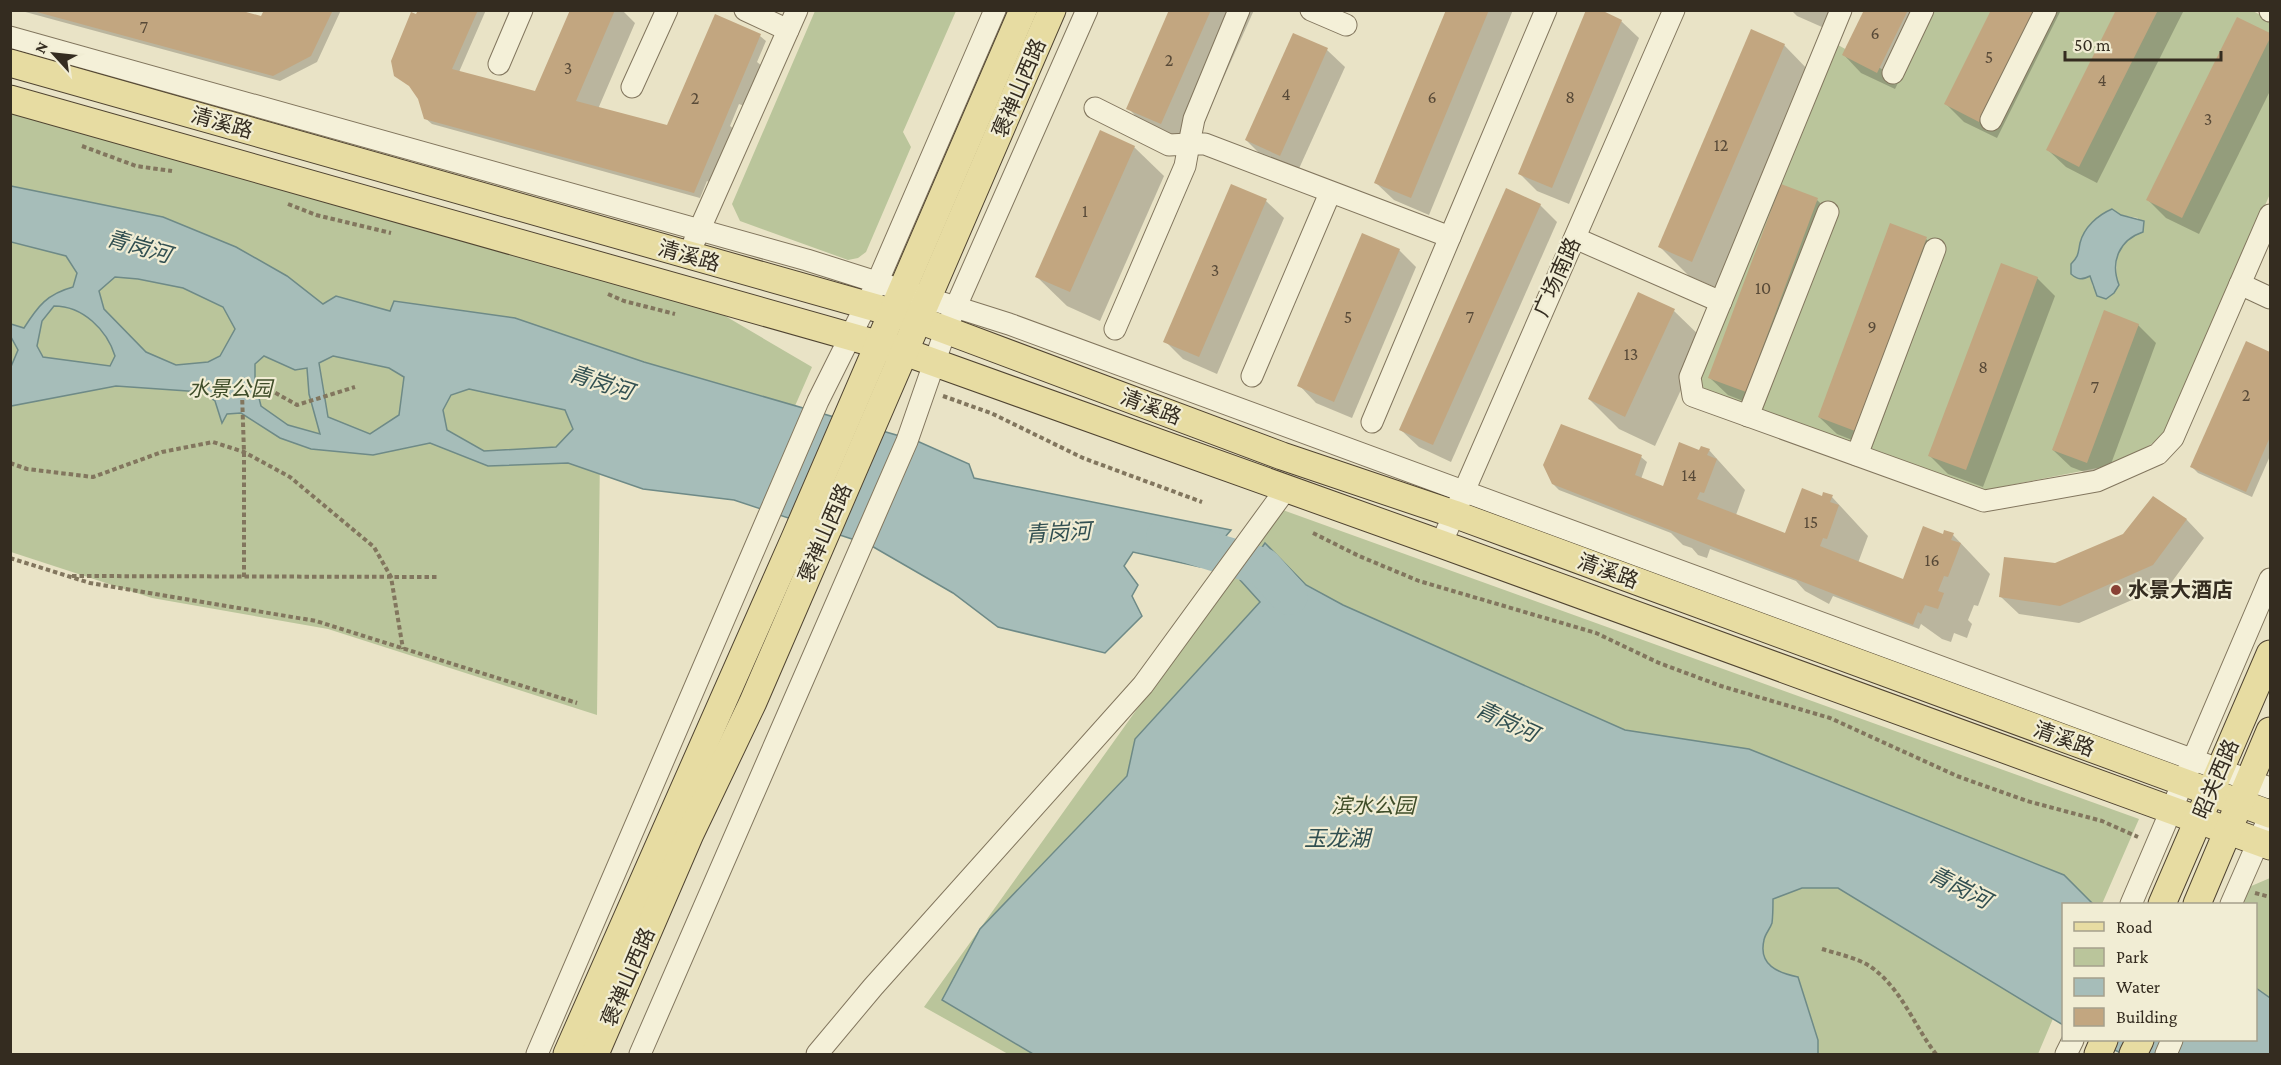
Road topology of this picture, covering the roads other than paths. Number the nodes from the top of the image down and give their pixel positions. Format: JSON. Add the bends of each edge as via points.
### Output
{"nodes":[{"id":1,"x":522,"y":10,"type":"edge"},
{"id":2,"x":667,"y":10,"type":"edge"},
{"id":3,"x":745,"y":10,"type":"edge"},
{"id":4,"x":797,"y":10,"type":"edge"},
{"id":5,"x":995,"y":10,"type":"edge"},
{"id":6,"x":1023,"y":10,"type":"edge"},
{"id":7,"x":1052,"y":10,"type":"edge"},
{"id":8,"x":1086,"y":10,"type":"edge"},
{"id":9,"x":1239,"y":10,"type":"edge"},
{"id":10,"x":1311,"y":10,"type":"edge"},
{"id":11,"x":1546,"y":10,"type":"edge"},
{"id":12,"x":1674,"y":10,"type":"edge"},
{"id":13,"x":1841,"y":10,"type":"edge"},
{"id":14,"x":1923,"y":10,"type":"edge"},
{"id":15,"x":2046,"y":10,"type":"edge"},
{"id":16,"x":1346,"y":26,"type":"dead end"},
{"id":17,"x":788,"y":30,"type":"junction"},
{"id":18,"x":10,"y":37,"type":"edge"},
{"id":19,"x":10,"y":63,"type":"edge"},
{"id":20,"x":499,"y":64,"type":"dead end"},
{"id":21,"x":1893,"y":73,"type":"dead end"},
{"id":22,"x":632,"y":87,"type":"dead end"},
{"id":23,"x":10,"y":99,"type":"edge"},
{"id":24,"x":1095,"y":108,"type":"dead end"},
{"id":25,"x":1991,"y":120,"type":"dead end"},
{"id":26,"x":1189,"y":144,"type":"junction"},
{"id":27,"x":343,"y":157,"type":"junction"},
{"id":28,"x":333,"y":190,"type":"junction"},
{"id":29,"x":1330,"y":193,"type":"junction"},
{"id":30,"x":1828,"y":212,"type":"dead end"},
{"id":31,"x":2271,"y":215,"type":"edge"},
{"id":32,"x":699,"y":230,"type":"junction"},
{"id":33,"x":1450,"y":237,"type":"junction"},
{"id":34,"x":1575,"y":238,"type":"junction"},
{"id":35,"x":1935,"y":249,"type":"dead end"},
{"id":36,"x":687,"y":256,"type":"junction"},
{"id":37,"x":2240,"y":284,"type":"junction"},
{"id":38,"x":872,"y":294,"type":"junction"},
{"id":39,"x":2271,"y":298,"type":"edge"},
{"id":40,"x":898,"y":301,"type":"junction"},
{"id":41,"x":1721,"y":302,"type":"junction"},
{"id":42,"x":923,"y":309,"type":"junction"},
{"id":43,"x":951,"y":318,"type":"junction"},
{"id":44,"x":1115,"y":329,"type":"dead end"},
{"id":45,"x":850,"y":336,"type":"junction"},
{"id":46,"x":879,"y":344,"type":"junction"},
{"id":47,"x":904,"y":352,"type":"junction"},
{"id":48,"x":934,"y":363,"type":"junction"},
{"id":49,"x":1252,"y":376,"type":"dead end"},
{"id":50,"x":863,"y":412,"type":"junction"},
{"id":51,"x":1748,"y":416,"type":"junction"},
{"id":52,"x":1372,"y":422,"type":"dead end"},
{"id":53,"x":1857,"y":455,"type":"junction"},
{"id":54,"x":1286,"y":489,"type":"junction"},
{"id":55,"x":1460,"y":502,"type":"junction"},
{"id":56,"x":807,"y":543,"type":"junction"},
{"id":57,"x":1442,"y":544,"type":"junction"},
{"id":58,"x":2271,"y":579,"type":"edge"},
{"id":59,"x":2271,"y":654,"type":"edge"},
{"id":60,"x":2271,"y":731,"type":"edge"},
{"id":61,"x":2188,"y":771,"type":"junction"},
{"id":62,"x":2216,"y":781,"type":"junction"},
{"id":63,"x":2253,"y":790,"type":"edge"},
{"id":64,"x":2171,"y":810,"type":"junction"},
{"id":65,"x":2271,"y":814,"type":"edge"},
{"id":66,"x":2199,"y":820,"type":"junction"},
{"id":67,"x":2228,"y":831,"type":"junction"},
{"id":68,"x":2265,"y":844,"type":"edge"},
{"id":69,"x":2235,"y":896,"type":"edge"},
{"id":70,"x":2132,"y":902,"type":"edge"},
{"id":71,"x":2162,"y":903,"type":"edge"},
{"id":72,"x":2197,"y":903,"type":"edge"},
{"id":73,"x":537,"y":1054,"type":"edge"},
{"id":74,"x":567,"y":1054,"type":"edge"},
{"id":75,"x":595,"y":1054,"type":"edge"},
{"id":76,"x":640,"y":1054,"type":"edge"},
{"id":77,"x":818,"y":1054,"type":"edge"}],
"edges":[{"from":1,"to":20,"type":"street"},
{"from":2,"to":22,"type":"street"},
{"from":3,"to":17,"type":"street"},
{"from":4,"to":17,"type":"street"},
{"from":5,"to":38,"type":"street"},
{"from":6,"to":40,"type":"main road","name":"褒禅山西路"},
{"from":7,"to":42,"type":"main road","name":"褒禅山西路"},
{"from":8,"to":43,"type":"street"},
{"from":9,"to":26,"type":"street","via":[[1194,119]]},
{"from":10,"to":16,"type":"street"},
{"from":11,"to":33,"type":"street"},
{"from":12,"to":34,"type":"street","name":"广场南路"},
{"from":13,"to":41,"type":"street"},
{"from":14,"to":21,"type":"street"},
{"from":15,"to":25,"type":"street"},
{"from":17,"to":32,"type":"street"},
{"from":18,"to":32,"type":"street"},
{"from":19,"to":27,"type":"main road","name":"清溪路"},
{"from":23,"to":28,"type":"main road","name":"清溪路"},
{"from":24,"to":26,"type":"street","via":[[1169,145]]},
{"from":26,"to":29,"type":"street","via":[[1205,144]]},
{"from":26,"to":44,"type":"street","via":[[1185,166]]},
{"from":27,"to":28,"type":"main road"},
{"from":27,"to":36,"type":"main road","name":"清溪路"},
{"from":28,"to":45,"type":"main road","name":"清溪路"},
{"from":29,"to":33,"type":"street"},
{"from":29,"to":49,"type":"street"},
{"from":30,"to":51,"type":"street"},
{"from":31,"to":37,"type":"street"},
{"from":32,"to":36,"type":"street"},
{"from":32,"to":38,"type":"street","via":[[807,260]]},
{"from":33,"to":52,"type":"street"},
{"from":34,"to":41,"type":"street"},
{"from":34,"to":55,"type":"street","name":"广场南路"},
{"from":35,"to":53,"type":"street"},
{"from":36,"to":38,"type":"main road","name":"清溪路"},
{"from":37,"to":39,"type":"street"},
{"from":37,"to":53,"type":"street","via":[[2173,438],[2158,454],[2097,481],[1984,501]]},
{"from":38,"to":40,"type":"main road","name":"清溪路"},
{"from":38,"to":45,"type":"street"},
{"from":40,"to":42,"type":"main road","name":"清溪路"},
{"from":40,"to":46,"type":"main road","name":"褒禅山西路"},
{"from":41,"to":51,"type":"street","via":[[1690,378],[1694,396]]},
{"from":42,"to":43,"type":"main road","name":"清溪路"},
{"from":42,"to":47,"type":"main road","name":"褒禅山西路"},
{"from":43,"to":48,"type":"street"},
{"from":43,"to":55,"type":"main road","name":"清溪路","via":[[1282,456]]},
{"from":45,"to":46,"type":"main road","name":"清溪路"},
{"from":45,"to":73,"type":"street","via":[[818,401]]},
{"from":46,"to":47,"type":"main road","name":"清溪路"},
{"from":46,"to":50,"type":"main road","name":"褒禅山西路"},
{"from":47,"to":48,"type":"main road","name":"清溪路"},
{"from":47,"to":50,"type":"main road","name":"褒禅山西路"},
{"from":48,"to":54,"type":"main road","name":"清溪路"},
{"from":48,"to":76,"type":"street","via":[[903,452]]},
{"from":50,"to":56,"type":"main road","name":"褒禅山西路"},
{"from":51,"to":53,"type":"street"},
{"from":54,"to":57,"type":"main road","name":"清溪路"},
{"from":54,"to":77,"type":"street","via":[[1143,685],[873,987]]},
{"from":55,"to":57,"type":"street","name":"广场南路"},
{"from":55,"to":61,"type":"main road","name":"清溪路"},
{"from":56,"to":74,"type":"main road","name":"褒禅山西路"},
{"from":56,"to":75,"type":"main road","name":"褒禅山西路","via":[[753,702],[690,834]]},
{"from":57,"to":64,"type":"main road","name":"清溪路"},
{"from":58,"to":61,"type":"street"},
{"from":59,"to":62,"type":"main road","name":"昭关西路"},
{"from":60,"to":63,"type":"main road","name":"昭关西路"},
{"from":61,"to":62,"type":"main road","name":"清溪路"},
{"from":61,"to":64,"type":"street"},
{"from":62,"to":63,"type":"main road","name":"清溪路"},
{"from":62,"to":66,"type":"main road","name":"昭关西路"},
{"from":63,"to":65,"type":"main road","name":"清溪路"},
{"from":63,"to":67,"type":"main road","name":"昭关西路"},
{"from":64,"to":66,"type":"main road","name":"清溪路"},
{"from":64,"to":70,"type":"street"},
{"from":65,"to":68,"type":"street"},
{"from":66,"to":67,"type":"main road","name":"清溪路"},
{"from":66,"to":71,"type":"main road","name":"昭关西路"},
{"from":67,"to":68,"type":"main road","name":"清溪路"},
{"from":67,"to":72,"type":"main road","name":"昭关西路"},
{"from":68,"to":69,"type":"street"}]}
